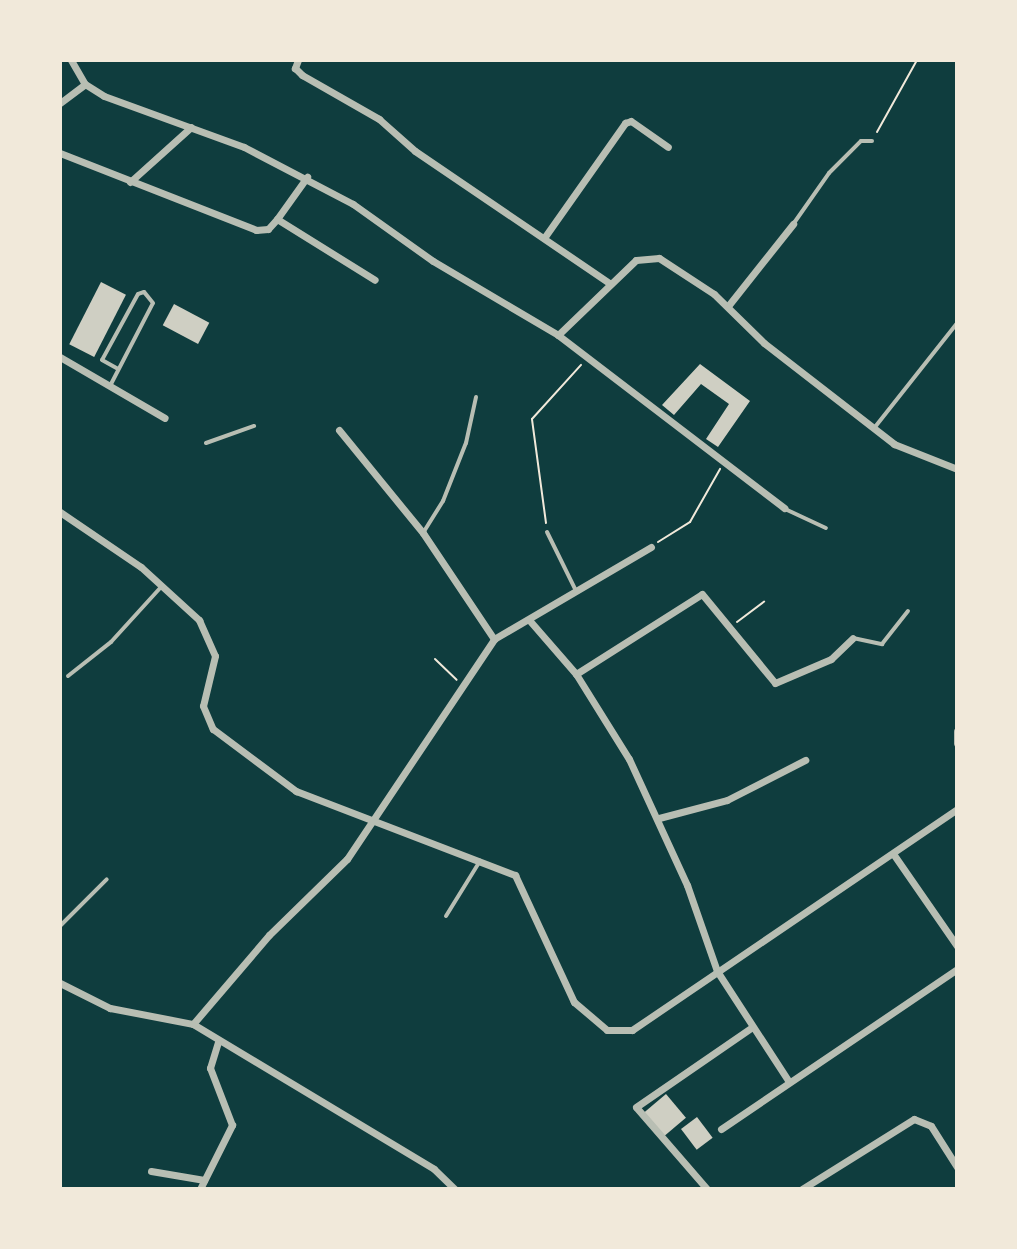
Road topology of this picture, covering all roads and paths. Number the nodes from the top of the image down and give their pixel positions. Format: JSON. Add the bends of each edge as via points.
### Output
{"nodes":[{"id":1,"x":71,"y":60,"type":"edge"},
{"id":2,"x":298,"y":60,"type":"edge"},
{"id":3,"x":917,"y":60,"type":"edge"},
{"id":4,"x":85,"y":84,"type":"junction"},
{"id":5,"x":60,"y":103,"type":"edge"},
{"id":6,"x":191,"y":127,"type":"junction"},
{"id":7,"x":872,"y":141,"type":"joint"},
{"id":8,"x":668,"y":147,"type":"dead end"},
{"id":9,"x":60,"y":153,"type":"edge"},
{"id":10,"x":307,"y":177,"type":"junction"},
{"id":11,"x":130,"y":182,"type":"junction"},
{"id":12,"x":277,"y":219,"type":"junction"},
{"id":13,"x":793,"y":224,"type":"joint"},
{"id":14,"x":544,"y":238,"type":"junction"},
{"id":15,"x":375,"y":280,"type":"dead end"},
{"id":16,"x":609,"y":283,"type":"junction"},
{"id":17,"x":728,"y":306,"type":"junction"},
{"id":18,"x":957,"y":323,"type":"edge"},
{"id":19,"x":558,"y":335,"type":"junction"},
{"id":20,"x":60,"y":357,"type":"edge"},
{"id":21,"x":587,"y":359,"type":"junction"},
{"id":22,"x":118,"y":369,"type":"junction"},
{"id":23,"x":110,"y":386,"type":"junction"},
{"id":24,"x":476,"y":397,"type":"dead end"},
{"id":25,"x":165,"y":418,"type":"dead end"},
{"id":26,"x":254,"y":426,"type":"dead end"},
{"id":27,"x":873,"y":429,"type":"junction"},
{"id":28,"x":339,"y":430,"type":"dead end"},
{"id":29,"x":206,"y":443,"type":"dead end"},
{"id":30,"x":724,"y":462,"type":"junction"},
{"id":31,"x":957,"y":469,"type":"edge"},
{"id":32,"x":784,"y":508,"type":"joint"},
{"id":33,"x":60,"y":512,"type":"edge"},
{"id":34,"x":826,"y":528,"type":"dead end"},
{"id":35,"x":547,"y":532,"type":"joint"},
{"id":36,"x":423,"y":533,"type":"junction"},
{"id":37,"x":651,"y":547,"type":"joint"},
{"id":38,"x":163,"y":586,"type":"junction"},
{"id":39,"x":577,"y":592,"type":"junction"},
{"id":40,"x":764,"y":602,"type":"dead end"},
{"id":41,"x":908,"y":611,"type":"dead end"},
{"id":42,"x":530,"y":621,"type":"junction"},
{"id":43,"x":730,"y":627,"type":"junction"},
{"id":44,"x":853,"y":638,"type":"joint"},
{"id":45,"x":494,"y":639,"type":"junction"},
{"id":46,"x":435,"y":659,"type":"dead end"},
{"id":47,"x":576,"y":674,"type":"junction"},
{"id":48,"x":68,"y":676,"type":"dead end"},
{"id":49,"x":463,"y":686,"type":"junction"},
{"id":50,"x":957,"y":731,"type":"edge"},
{"id":51,"x":957,"y":743,"type":"edge"},
{"id":52,"x":805,"y":760,"type":"dead end"},
{"id":53,"x":957,"y":809,"type":"edge"},
{"id":54,"x":659,"y":818,"type":"junction"},
{"id":55,"x":374,"y":819,"type":"junction"},
{"id":56,"x":894,"y":855,"type":"junction"},
{"id":57,"x":482,"y":859,"type":"junction"},
{"id":58,"x":107,"y":879,"type":"dead end"},
{"id":59,"x":446,"y":916,"type":"dead end"},
{"id":60,"x":60,"y":926,"type":"edge"},
{"id":61,"x":957,"y":946,"type":"edge"},
{"id":62,"x":957,"y":969,"type":"edge"},
{"id":63,"x":717,"y":971,"type":"junction"},
{"id":64,"x":60,"y":983,"type":"edge"},
{"id":65,"x":193,"y":1024,"type":"junction"},
{"id":66,"x":751,"y":1028,"type":"junction"},
{"id":67,"x":218,"y":1042,"type":"junction"},
{"id":68,"x":789,"y":1082,"type":"junction"},
{"id":69,"x":721,"y":1129,"type":"dead end"},
{"id":70,"x":957,"y":1167,"type":"edge"},
{"id":71,"x":151,"y":1171,"type":"dead end"},
{"id":72,"x":204,"y":1180,"type":"junction"},
{"id":73,"x":200,"y":1189,"type":"edge"},
{"id":74,"x":455,"y":1189,"type":"edge"},
{"id":75,"x":707,"y":1189,"type":"edge"},
{"id":76,"x":802,"y":1189,"type":"edge"}],
"edges":[{"from":1,"to":4,"type":"street"},
{"from":2,"to":14,"type":"street","via":[[295,68],[302,75],[366,111],[415,151]]},
{"from":3,"to":7,"type":"path"},
{"from":4,"to":5,"type":"street"},
{"from":4,"to":6,"type":"street","via":[[114,101]]},
{"from":6,"to":10,"type":"street"},
{"from":6,"to":11,"type":"street"},
{"from":7,"to":13,"type":"lane","via":[[861,141],[829,173]]},
{"from":8,"to":14,"type":"street","via":[[631,121],[625,123]]},
{"from":9,"to":11,"type":"street"},
{"from":10,"to":12,"type":"street"},
{"from":10,"to":19,"type":"street","via":[[471,285]]},
{"from":11,"to":12,"type":"street","via":[[260,231]]},
{"from":12,"to":15,"type":"street"},
{"from":13,"to":17,"type":"street"},
{"from":14,"to":16,"type":"street"},
{"from":16,"to":17,"type":"street","via":[[636,260],[650,256]]},
{"from":16,"to":19,"type":"street"},
{"from":17,"to":27,"type":"street","via":[[764,343]]},
{"from":18,"to":27,"type":"lane"},
{"from":19,"to":21,"type":"street"},
{"from":20,"to":23,"type":"street"},
{"from":21,"to":30,"type":"street"},
{"from":21,"to":35,"type":"path","via":[[532,419]]},
{"from":22,"to":22,"type":"lane","via":[[153,303],[144,292],[138,294],[102,360]]},
{"from":22,"to":23,"type":"lane"},
{"from":23,"to":25,"type":"street"},
{"from":24,"to":36,"type":"lane","via":[[466,443],[443,501]]},
{"from":26,"to":29,"type":"lane"},
{"from":27,"to":31,"type":"street","via":[[917,456]]},
{"from":28,"to":36,"type":"street"},
{"from":30,"to":32,"type":"street"},
{"from":30,"to":37,"type":"path","via":[[690,522]]},
{"from":32,"to":34,"type":"lane"},
{"from":33,"to":38,"type":"street"},
{"from":35,"to":39,"type":"lane"},
{"from":36,"to":45,"type":"street"},
{"from":37,"to":39,"type":"street"},
{"from":38,"to":48,"type":"lane","via":[[111,642]]},
{"from":38,"to":55,"type":"street","via":[[210,636],[215,656],[203,706],[213,729],[296,791]]},
{"from":39,"to":42,"type":"street"},
{"from":40,"to":43,"type":"path"},
{"from":41,"to":44,"type":"lane","via":[[882,644]]},
{"from":42,"to":45,"type":"street"},
{"from":42,"to":47,"type":"street"},
{"from":43,"to":44,"type":"street","via":[[779,683],[831,659]]},
{"from":43,"to":47,"type":"street","via":[[705,596],[697,595]]},
{"from":45,"to":49,"type":"street"},
{"from":46,"to":49,"type":"path"},
{"from":47,"to":54,"type":"street"},
{"from":49,"to":55,"type":"street"},
{"from":50,"to":51,"type":"street"},
{"from":52,"to":54,"type":"street","via":[[727,800]]},
{"from":53,"to":56,"type":"street"},
{"from":54,"to":63,"type":"street"},
{"from":55,"to":57,"type":"street"},
{"from":55,"to":65,"type":"street","via":[[347,859],[269,935]]},
{"from":56,"to":61,"type":"street"},
{"from":56,"to":63,"type":"street"},
{"from":57,"to":59,"type":"lane"},
{"from":57,"to":63,"type":"street","via":[[523,885],[574,1002],[607,1030],[632,1030]]},
{"from":58,"to":60,"type":"lane"},
{"from":62,"to":68,"type":"street"},
{"from":63,"to":66,"type":"street"},
{"from":64,"to":65,"type":"street","via":[[110,1008]]},
{"from":65,"to":67,"type":"street"},
{"from":66,"to":68,"type":"street"},
{"from":66,"to":75,"type":"street","via":[[637,1104],[636,1110]]},
{"from":67,"to":72,"type":"street","via":[[210,1068],[232,1125]]},
{"from":67,"to":74,"type":"street","via":[[434,1169]]},
{"from":68,"to":69,"type":"street"},
{"from":70,"to":76,"type":"street","via":[[931,1126],[914,1119]]},
{"from":71,"to":72,"type":"street"},
{"from":72,"to":73,"type":"street"}]}
